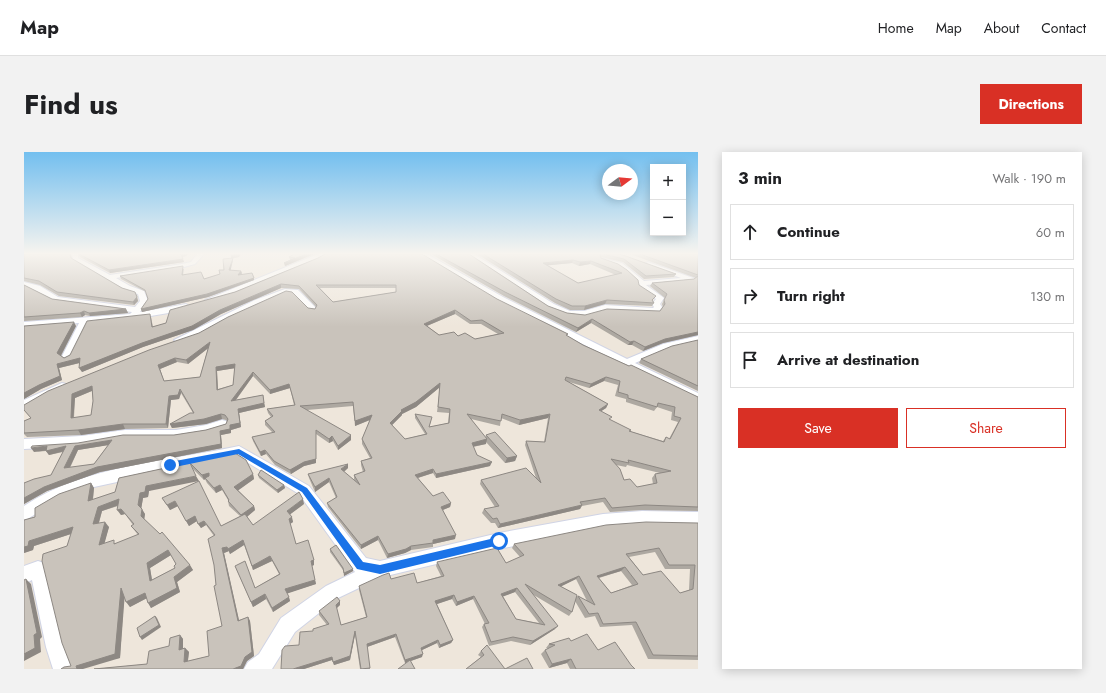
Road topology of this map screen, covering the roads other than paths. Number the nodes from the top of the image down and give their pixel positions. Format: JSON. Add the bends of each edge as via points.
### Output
{"nodes":[{"id":1,"x":111,"y":278,"type":"edge"},
{"id":2,"x":265,"y":278,"type":"edge"},
{"id":3,"x":464,"y":278,"type":"edge"},
{"id":4,"x":507,"y":278,"type":"edge"},
{"id":5,"x":635,"y":278,"type":"edge"},
{"id":6,"x":695,"y":280,"type":"edge"},
{"id":7,"x":643,"y":283,"type":"junction"},
{"id":8,"x":24,"y":284,"type":"edge"},
{"id":9,"x":251,"y":284,"type":"junction"},
{"id":10,"x":272,"y":296,"type":"junction"},
{"id":11,"x":312,"y":309,"type":"edge"},
{"id":12,"x":136,"y":313,"type":"junction"},
{"id":13,"x":86,"y":320,"type":"junction"},
{"id":14,"x":24,"y":325,"type":"edge"},
{"id":15,"x":698,"y":339,"type":"edge"},
{"id":16,"x":171,"y":342,"type":"edge"},
{"id":17,"x":66,"y":358,"type":"edge"},
{"id":18,"x":628,"y":362,"type":"junction"},
{"id":19,"x":73,"y":381,"type":"edge"},
{"id":20,"x":698,"y":398,"type":"edge"},
{"id":21,"x":24,"y":404,"type":"edge"},
{"id":22,"x":222,"y":424,"type":"edge"},
{"id":23,"x":24,"y":444,"type":"edge"},
{"id":24,"x":24,"y":514,"type":"edge"},
{"id":25,"x":698,"y":519,"type":"edge"},
{"id":26,"x":380,"y":569,"type":"junction"},
{"id":27,"x":24,"y":575,"type":"edge"},
{"id":28,"x":64,"y":669,"type":"edge"},
{"id":29,"x":255,"y":669,"type":"edge"}],
"edges":[{"from":1,"to":12,"type":"street","via":[[141,293],[144,301]]},
{"from":2,"to":9,"type":"street"},
{"from":3,"to":18,"type":"street","via":[[500,299]]},
{"from":4,"to":7,"type":"street","via":[[550,306],[569,314],[584,314],[605,308],[655,311],[660,298],[641,285]]},
{"from":5,"to":7,"type":"street"},
{"from":6,"to":7,"type":"street"},
{"from":8,"to":12,"type":"street","via":[[64,301],[92,303]]},
{"from":9,"to":10,"type":"street"},
{"from":9,"to":12,"type":"street","via":[[166,312]]},
{"from":10,"to":11,"type":"street","via":[[285,291],[295,292]]},
{"from":10,"to":16,"type":"street","via":[[197,333]]},
{"from":12,"to":13,"type":"street"},
{"from":13,"to":14,"type":"street"},
{"from":13,"to":17,"type":"street"},
{"from":15,"to":18,"type":"street","via":[[666,346]]},
{"from":18,"to":20,"type":"street"},
{"from":19,"to":21,"type":"street"},
{"from":22,"to":23,"type":"street","via":[[176,434],[120,434],[81,441]]},
{"from":24,"to":26,"type":"street","via":[[72,487],[138,470],[239,451],[304,490],[361,566]]},
{"from":25,"to":26,"type":"street","via":[[642,518],[603,521],[499,541]]},
{"from":26,"to":29,"type":"street","via":[[332,592],[288,625],[266,661]]},
{"from":27,"to":28,"type":"street","via":[[38,569],[56,647]]}]}
